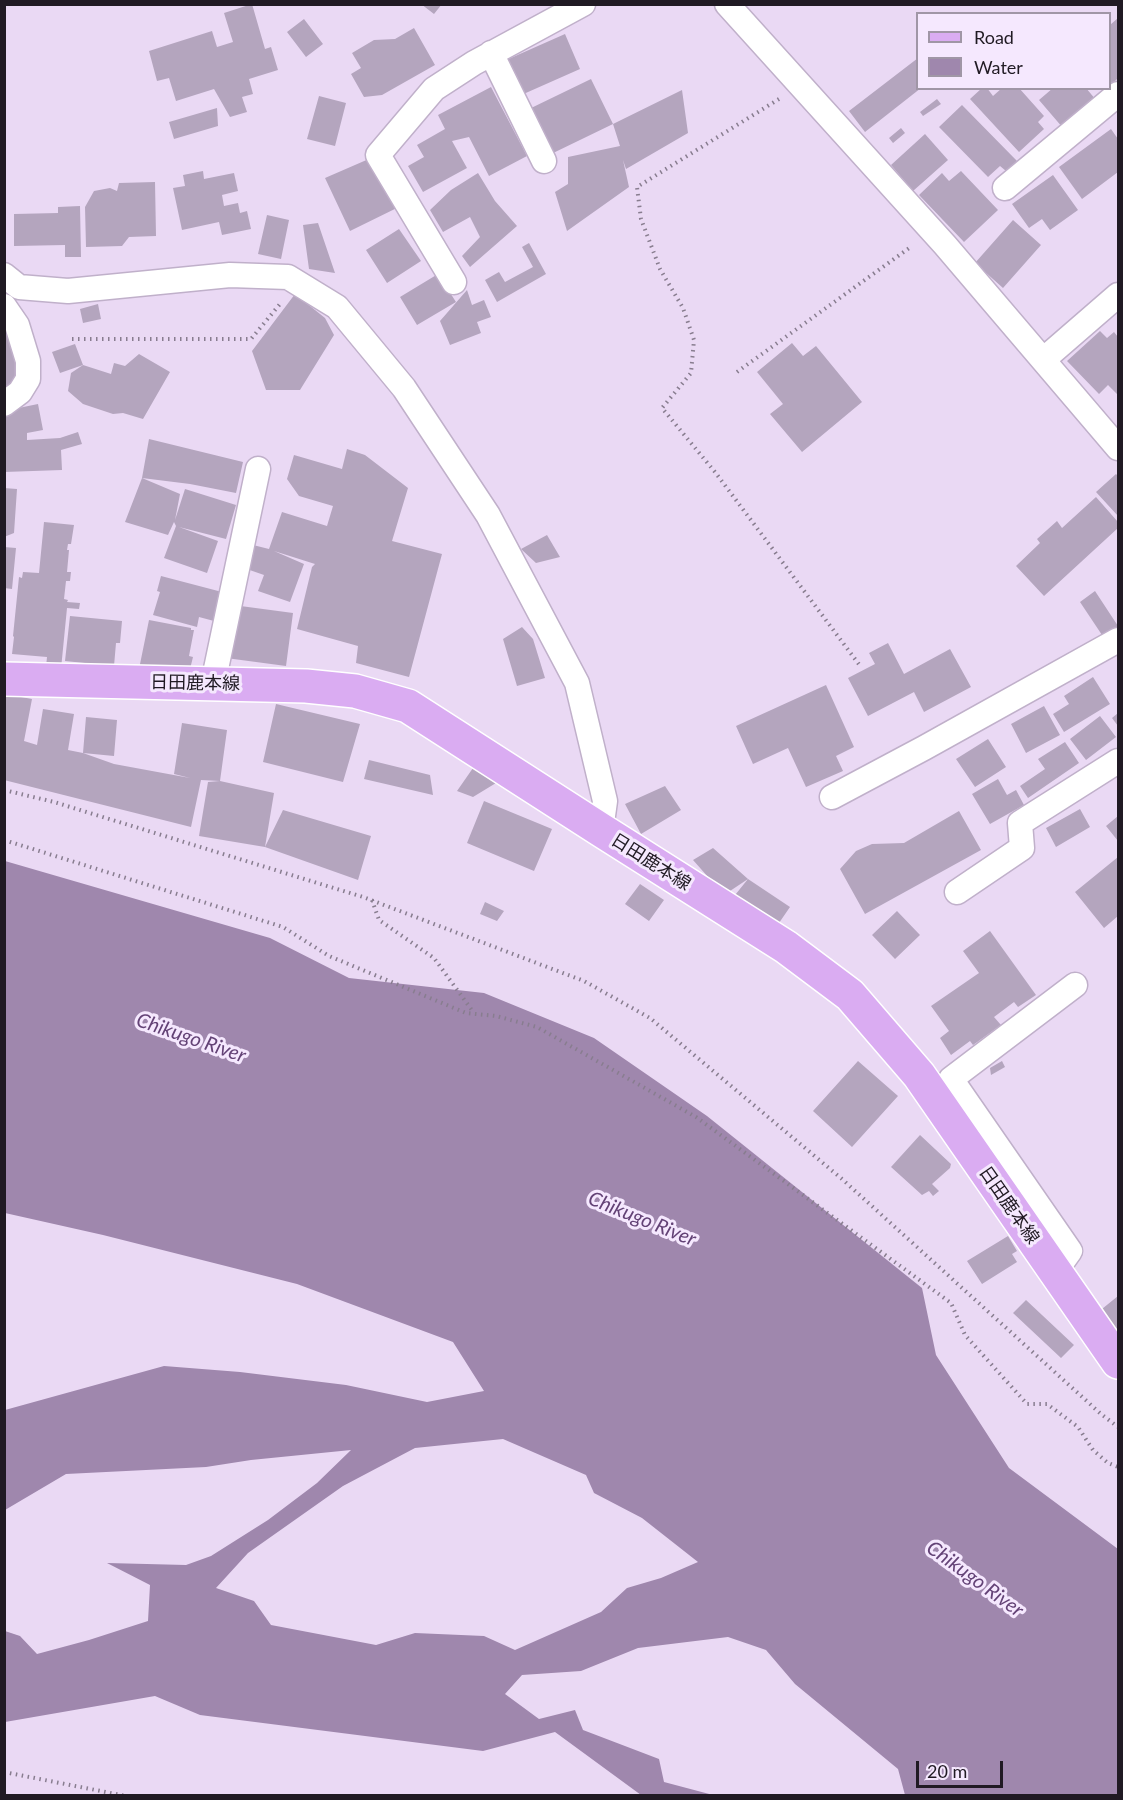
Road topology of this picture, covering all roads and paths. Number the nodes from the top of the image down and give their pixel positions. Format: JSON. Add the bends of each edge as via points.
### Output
{"nodes":[{"id":1,"x":583,"y":4,"type":"edge"},
{"id":2,"x":727,"y":4,"type":"edge"},
{"id":3,"x":491,"y":53,"type":"junction"},
{"id":4,"x":800,"y":86,"type":"junction"},
{"id":5,"x":1119,"y":94,"type":"edge"},
{"id":6,"x":544,"y":161,"type":"dead end"},
{"id":7,"x":1005,"y":188,"type":"dead end"},
{"id":8,"x":932,"y":232,"type":"junction"},
{"id":9,"x":4,"y":275,"type":"edge"},
{"id":10,"x":297,"y":282,"type":"junction"},
{"id":11,"x":454,"y":282,"type":"dead end"},
{"id":12,"x":1119,"y":295,"type":"edge"},
{"id":13,"x":4,"y":306,"type":"edge"},
{"id":14,"x":72,"y":339,"type":"dead end"},
{"id":15,"x":1043,"y":360,"type":"junction"},
{"id":16,"x":737,"y":372,"type":"dead end"},
{"id":17,"x":4,"y":404,"type":"edge"},
{"id":18,"x":1119,"y":448,"type":"edge"},
{"id":19,"x":258,"y":469,"type":"dead end"},
{"id":20,"x":1119,"y":640,"type":"edge"},
{"id":21,"x":861,"y":667,"type":"dead end"},
{"id":22,"x":4,"y":679,"type":"edge"},
{"id":23,"x":213,"y":684,"type":"junction"},
{"id":24,"x":1119,"y":761,"type":"edge"},
{"id":25,"x":4,"y":790,"type":"edge"},
{"id":26,"x":832,"y":796,"type":"dead end"},
{"id":27,"x":601,"y":830,"type":"junction"},
{"id":28,"x":4,"y":840,"type":"edge"},
{"id":29,"x":957,"y":892,"type":"dead end"},
{"id":30,"x":372,"y":900,"type":"junction"},
{"id":31,"x":1075,"y":985,"type":"dead end"},
{"id":32,"x":474,"y":1014,"type":"junction"},
{"id":33,"x":1055,"y":1272,"type":"junction"},
{"id":34,"x":1119,"y":1362,"type":"edge"},
{"id":35,"x":1119,"y":1427,"type":"edge"},
{"id":36,"x":1119,"y":1467,"type":"edge"},
{"id":37,"x":4,"y":1772,"type":"edge"},
{"id":38,"x":126,"y":1796,"type":"edge"}],
"edges":[{"from":1,"to":3,"type":"street"},
{"from":2,"to":4,"type":"street"},
{"from":3,"to":6,"type":"street"},
{"from":3,"to":11,"type":"street","via":[[434,89],[378,155]]},
{"from":4,"to":8,"type":"street"},
{"from":4,"to":21,"type":"path","via":[[638,186],[641,219],[694,340],[691,374],[662,408],[715,472]]},
{"from":5,"to":7,"type":"street"},
{"from":8,"to":15,"type":"street"},
{"from":8,"to":16,"type":"path"},
{"from":9,"to":10,"type":"street","via":[[19,287],[68,291],[230,275],[288,277]]},
{"from":10,"to":14,"type":"path","via":[[251,339]]},
{"from":10,"to":27,"type":"street","via":[[337,307],[397,379],[488,515],[577,683],[605,801]]},
{"from":12,"to":15,"type":"street"},
{"from":13,"to":17,"type":"street","via":[[17,325],[28,361],[28,379],[20,392]]},
{"from":15,"to":18,"type":"street"},
{"from":19,"to":23,"type":"street"},
{"from":20,"to":26,"type":"street"},
{"from":22,"to":23,"type":"main road","name":"日田鹿本線"},
{"from":23,"to":27,"type":"main road","name":"日田鹿本線","via":[[355,691],[408,706]]},
{"from":24,"to":29,"type":"street","via":[[1020,823],[1022,848]]},
{"from":25,"to":30,"type":"path"},
{"from":27,"to":33,"type":"main road","name":"日田鹿本線","via":[[786,947],[850,995],[919,1075]]},
{"from":28,"to":32,"type":"path","via":[[283,927],[329,956]]},
{"from":30,"to":32,"type":"path","via":[[379,920],[434,958]]},
{"from":30,"to":35,"type":"path","via":[[584,981],[650,1018],[842,1179]]},
{"from":31,"to":33,"type":"street","via":[[951,1079],[1070,1251]]},
{"from":32,"to":36,"type":"path","via":[[537,1027],[696,1117],[951,1303],[965,1335],[1027,1404],[1047,1404],[1078,1427],[1093,1450]]},
{"from":33,"to":34,"type":"main road","name":"日田鹿本線"},
{"from":37,"to":38,"type":"path"}]}
